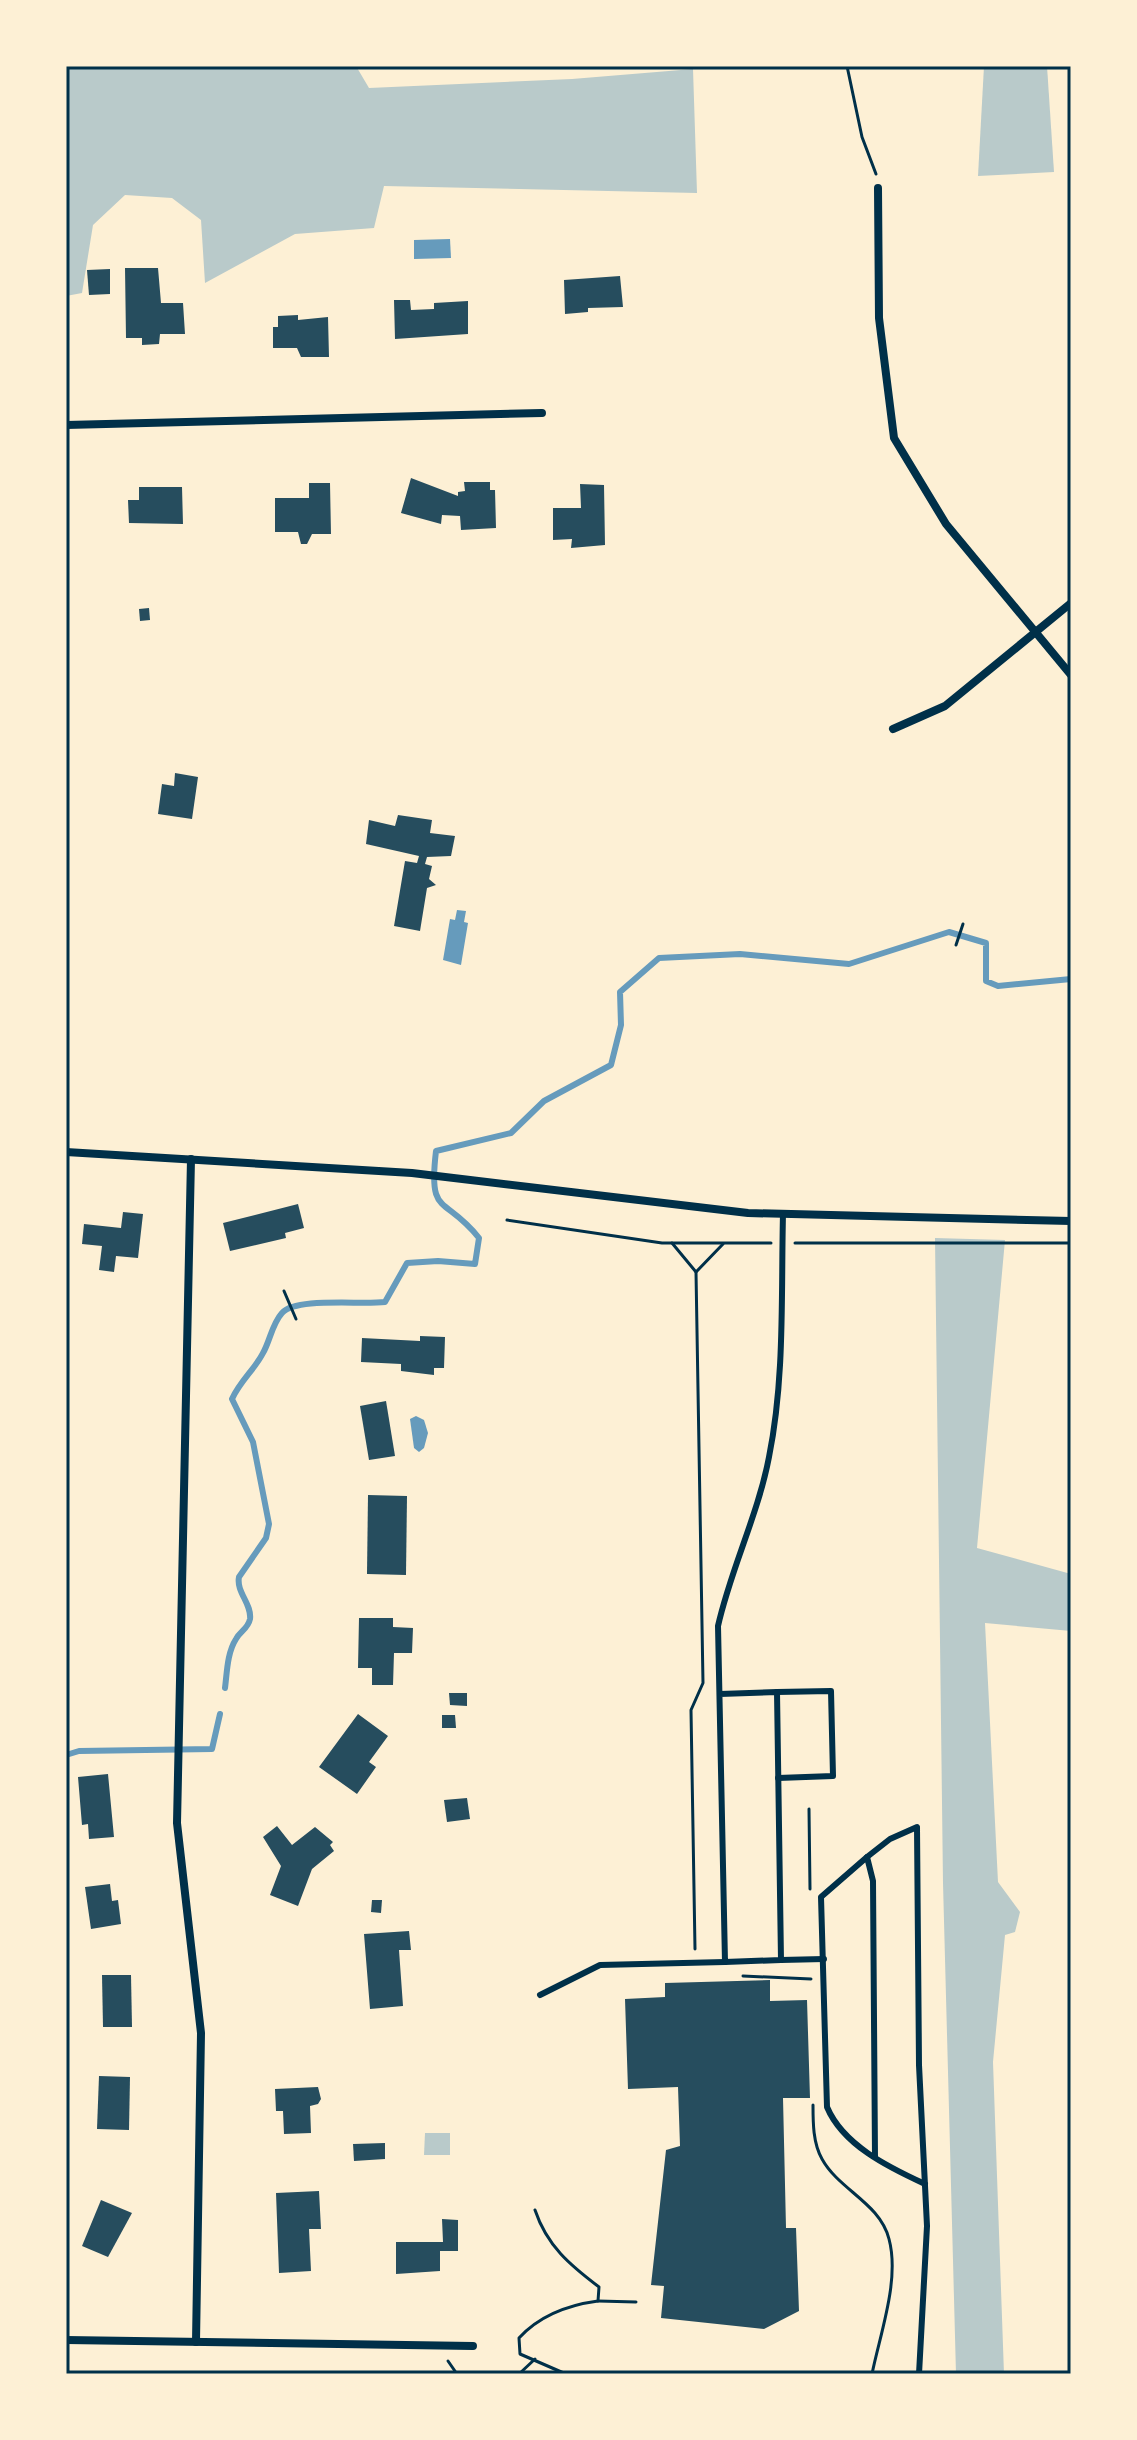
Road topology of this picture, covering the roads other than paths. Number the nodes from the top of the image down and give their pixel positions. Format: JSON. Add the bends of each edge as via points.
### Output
{"nodes":[{"id":1,"x":878,"y":188,"type":"road end"},
{"id":2,"x":542,"y":413,"type":"dead end"},
{"id":3,"x":66,"y":425,"type":"edge"},
{"id":4,"x":1071,"y":603,"type":"edge"},
{"id":5,"x":1035,"y":632,"type":"junction"},
{"id":6,"x":1071,"y":675,"type":"edge"},
{"id":7,"x":893,"y":729,"type":"dead end"},
{"id":8,"x":66,"y":1152,"type":"edge"},
{"id":9,"x":191,"y":1159,"type":"junction"},
{"id":10,"x":783,"y":1214,"type":"junction"},
{"id":11,"x":1071,"y":1221,"type":"edge"},
{"id":12,"x":777,"y":1692,"type":"junction"},
{"id":13,"x":720,"y":1694,"type":"junction"},
{"id":14,"x":778,"y":1778,"type":"junction"},
{"id":15,"x":867,"y":1857,"type":"junction"},
{"id":16,"x":824,"y":1959,"type":"junction"},
{"id":17,"x":781,"y":1960,"type":"junction"},
{"id":18,"x":725,"y":1962,"type":"junction"},
{"id":19,"x":540,"y":1995,"type":"dead end"},
{"id":20,"x":875,"y":2157,"type":"junction"},
{"id":21,"x":925,"y":2184,"type":"junction"},
{"id":22,"x":66,"y":2340,"type":"edge"},
{"id":23,"x":196,"y":2342,"type":"junction"},
{"id":24,"x":473,"y":2346,"type":"dead end"},
{"id":25,"x":919,"y":2374,"type":"edge"}],
"edges":[{"from":1,"to":5,"type":"street","via":[[879,318],[894,438],[946,524]]},
{"from":2,"to":3,"type":"street"},
{"from":4,"to":5,"type":"street"},
{"from":5,"to":6,"type":"street"},
{"from":5,"to":7,"type":"street","via":[[945,706]]},
{"from":8,"to":9,"type":"street"},
{"from":9,"to":10,"type":"street","via":[[412,1173],[691,1208]]},
{"from":9,"to":23,"type":"street","via":[[177,1823],[201,2033]]},
{"from":10,"to":11,"type":"street"},
{"from":10,"to":13,"type":"lane","via":[[770,1454],[718,1626]]},
{"from":12,"to":13,"type":"lane"},
{"from":12,"to":14,"type":"lane"},
{"from":12,"to":14,"type":"lane","via":[[831,1691],[833,1776]]},
{"from":13,"to":18,"type":"lane"},
{"from":14,"to":17,"type":"lane"},
{"from":15,"to":16,"type":"lane","via":[[821,1897]]},
{"from":15,"to":20,"type":"lane","via":[[873,1881]]},
{"from":15,"to":21,"type":"lane","via":[[917,1827]]},
{"from":16,"to":17,"type":"lane"},
{"from":16,"to":20,"type":"lane","via":[[827,2107],[835,2125]]},
{"from":17,"to":18,"type":"lane"},
{"from":18,"to":19,"type":"lane","via":[[600,1965]]},
{"from":20,"to":21,"type":"lane"},
{"from":21,"to":25,"type":"lane"},
{"from":22,"to":23,"type":"street"},
{"from":23,"to":24,"type":"street"}]}
